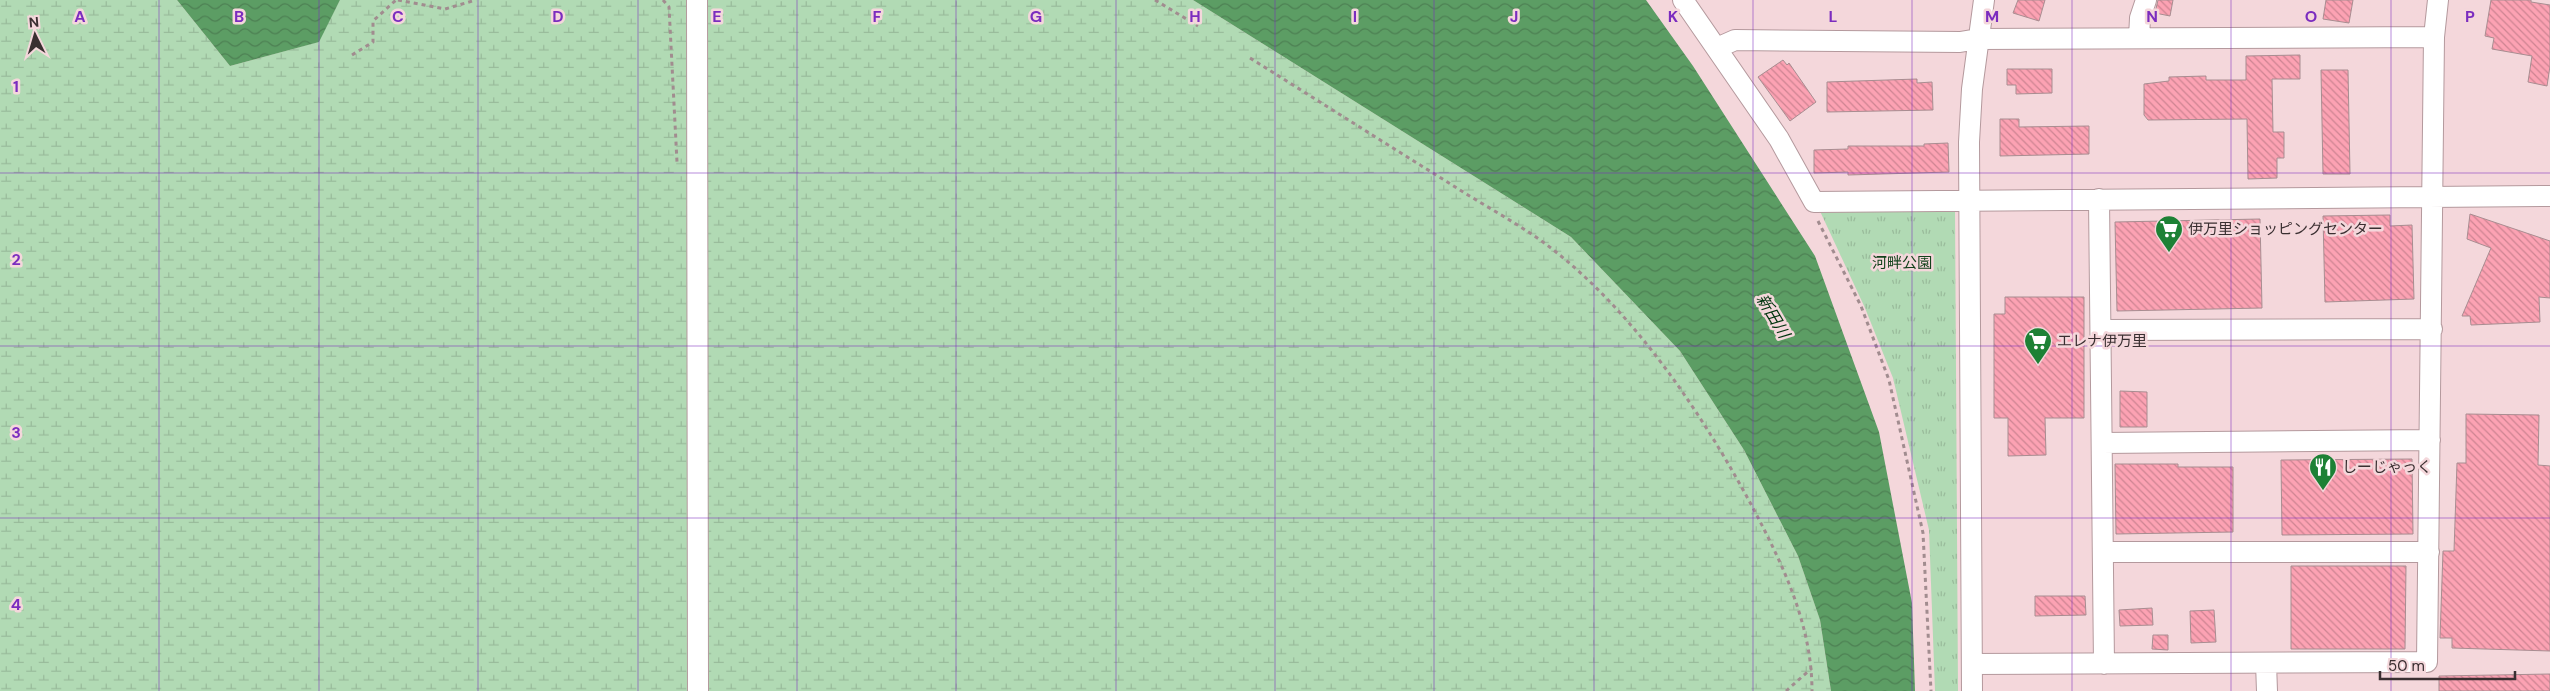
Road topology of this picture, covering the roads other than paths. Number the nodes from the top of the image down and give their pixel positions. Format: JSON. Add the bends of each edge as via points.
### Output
{"nodes":[{"id":1,"x":697,"y":0,"type":"edge"},
{"id":2,"x":1683,"y":0,"type":"edge"},
{"id":3,"x":1984,"y":0,"type":"edge"},
{"id":4,"x":2146,"y":0,"type":"edge"},
{"id":5,"x":2438,"y":0,"type":"edge"},
{"id":6,"x":2434,"y":37,"type":"junction"},
{"id":7,"x":2139,"y":38,"type":"junction"},
{"id":8,"x":1978,"y":39,"type":"junction"},
{"id":9,"x":1717,"y":48,"type":"junction"},
{"id":10,"x":2550,"y":196,"type":"edge"},
{"id":11,"x":2434,"y":197,"type":"junction"},
{"id":12,"x":2099,"y":199,"type":"junction"},
{"id":13,"x":1970,"y":200,"type":"junction"},
{"id":14,"x":2432,"y":329,"type":"junction"},
{"id":15,"x":2101,"y":330,"type":"junction"},
{"id":16,"x":2430,"y":440,"type":"junction"},
{"id":17,"x":2102,"y":443,"type":"junction"},
{"id":18,"x":2103,"y":552,"type":"junction"},
{"id":19,"x":2429,"y":552,"type":"junction"},
{"id":20,"x":2266,"y":663,"type":"junction"},
{"id":21,"x":1972,"y":664,"type":"junction"},
{"id":22,"x":2104,"y":664,"type":"junction"},
{"id":23,"x":698,"y":691,"type":"edge"},
{"id":24,"x":1972,"y":691,"type":"edge"},
{"id":25,"x":2267,"y":691,"type":"edge"}],
"edges":[{"from":1,"to":23,"type":"street"},
{"from":2,"to":9,"type":"street"},
{"from":3,"to":8,"type":"street"},
{"from":4,"to":7,"type":"street","via":[[2140,18]]},
{"from":5,"to":6,"type":"street"},
{"from":6,"to":7,"type":"street"},
{"from":6,"to":11,"type":"street"},
{"from":7,"to":8,"type":"street"},
{"from":8,"to":9,"type":"street","via":[[1960,42],[1735,40]]},
{"from":8,"to":13,"type":"street","via":[[1970,142]]},
{"from":9,"to":13,"type":"street","via":[[1779,139],[1814,202]]},
{"from":10,"to":11,"type":"street"},
{"from":11,"to":12,"type":"street"},
{"from":11,"to":14,"type":"street"},
{"from":12,"to":13,"type":"street"},
{"from":12,"to":15,"type":"street"},
{"from":13,"to":21,"type":"street"},
{"from":14,"to":15,"type":"street"},
{"from":14,"to":16,"type":"street"},
{"from":15,"to":17,"type":"street"},
{"from":16,"to":17,"type":"street"},
{"from":16,"to":19,"type":"street"},
{"from":17,"to":18,"type":"street"},
{"from":18,"to":19,"type":"street"},
{"from":18,"to":22,"type":"street"},
{"from":19,"to":20,"type":"street","via":[[2427,662]]},
{"from":20,"to":22,"type":"street"},
{"from":20,"to":25,"type":"street"},
{"from":21,"to":22,"type":"street"},
{"from":21,"to":24,"type":"street"}]}
